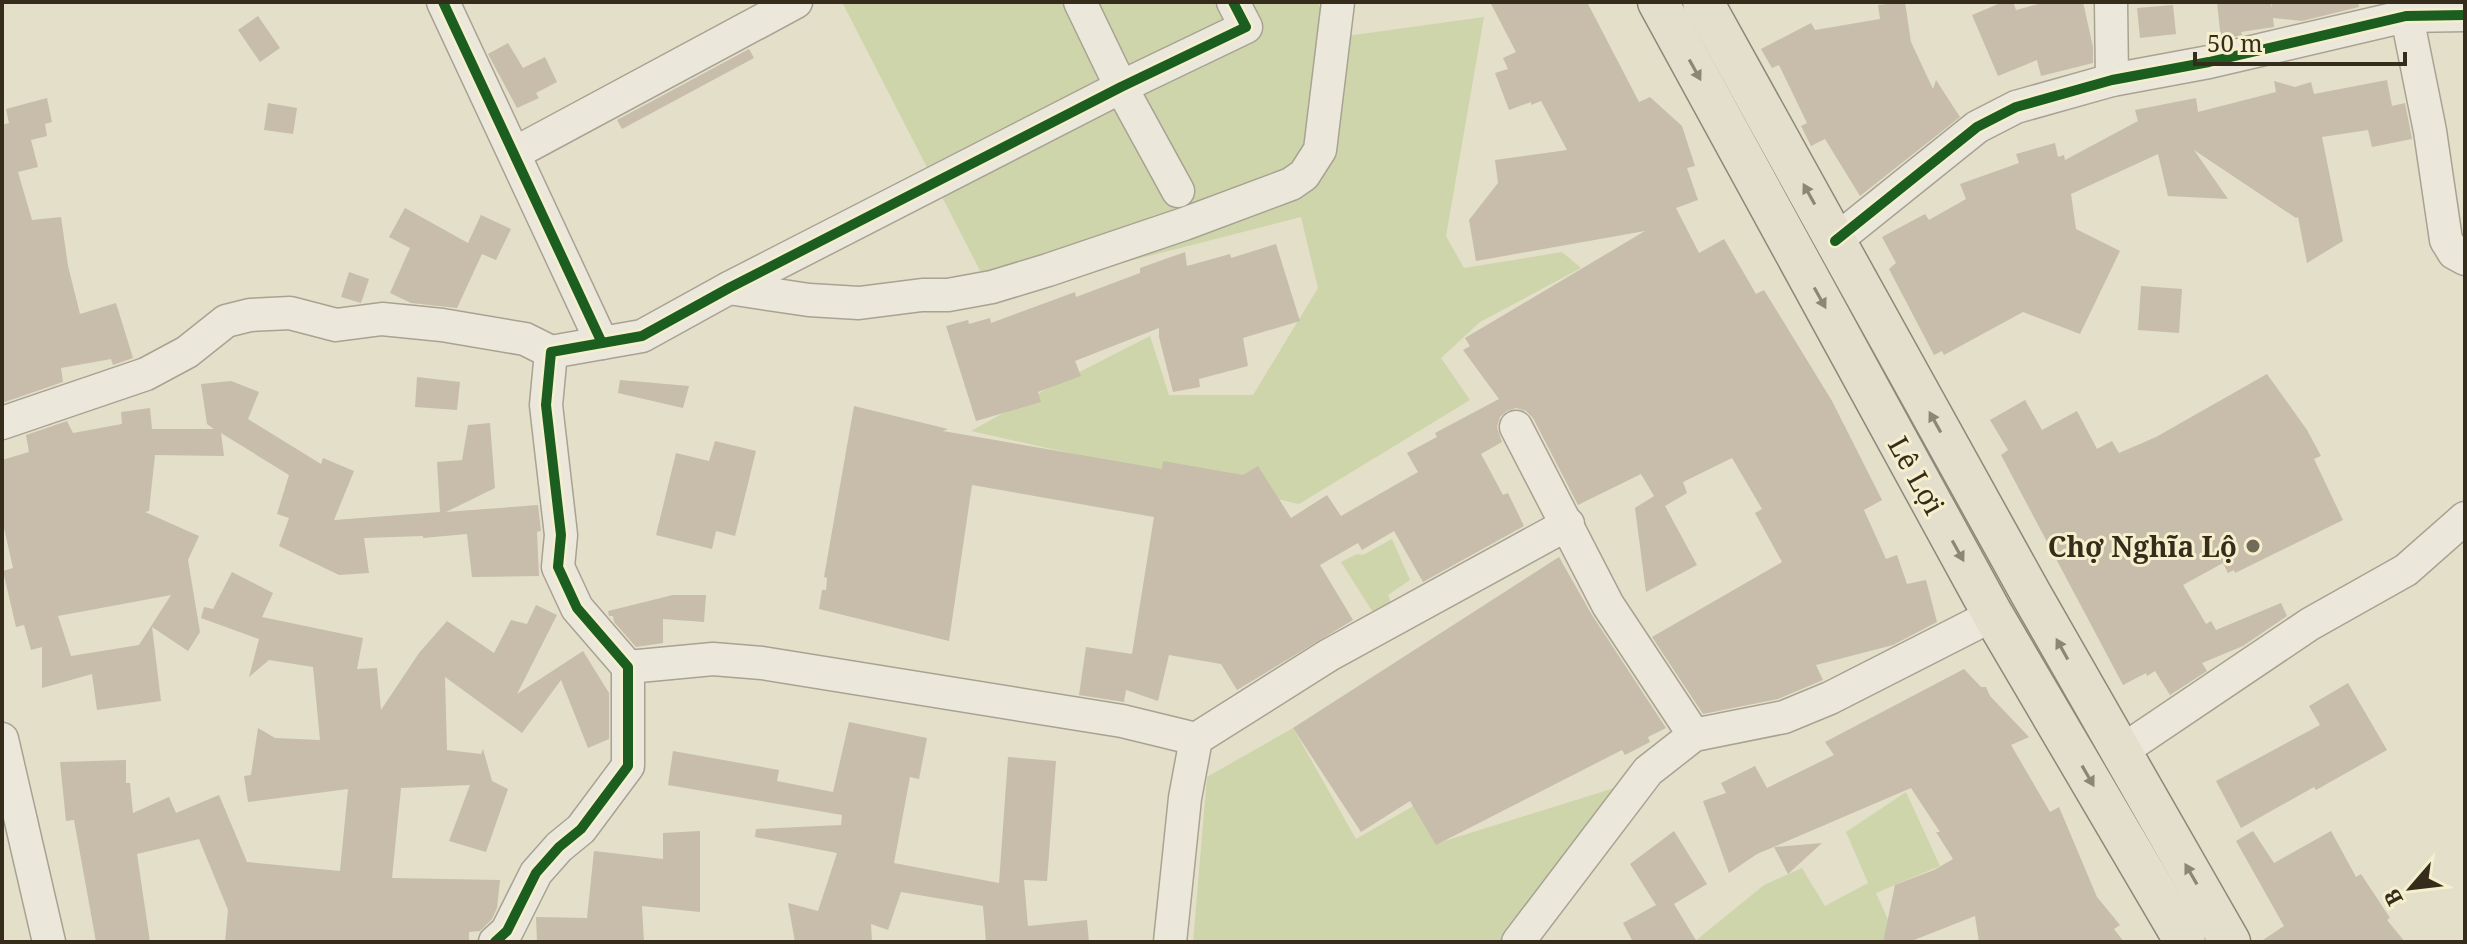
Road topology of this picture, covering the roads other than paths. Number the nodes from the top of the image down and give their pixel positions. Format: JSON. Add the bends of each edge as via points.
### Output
{"nodes":[{"id":1,"x":443,"y":2,"type":"edge"},
{"id":2,"x":796,"y":2,"type":"edge"},
{"id":3,"x":1080,"y":2,"type":"edge"},
{"id":4,"x":1233,"y":2,"type":"edge"},
{"id":5,"x":1338,"y":2,"type":"edge"},
{"id":6,"x":1658,"y":2,"type":"edge"},
{"id":7,"x":1703,"y":2,"type":"edge"},
{"id":8,"x":2111,"y":2,"type":"edge"},
{"id":9,"x":2405,"y":9,"type":"edge"},
{"id":10,"x":2465,"y":15,"type":"edge"},
{"id":11,"x":2112,"y":80,"type":"junction"},
{"id":12,"x":1121,"y":87,"type":"junction"},
{"id":13,"x":515,"y":153,"type":"junction"},
{"id":14,"x":1178,"y":191,"type":"dead end"},
{"id":15,"x":1835,"y":241,"type":"junction"},
{"id":16,"x":2465,"y":259,"type":"edge"},
{"id":17,"x":1800,"y":261,"type":"junction"},
{"id":18,"x":729,"y":288,"type":"junction"},
{"id":19,"x":602,"y":343,"type":"junction"},
{"id":20,"x":551,"y":352,"type":"junction"},
{"id":21,"x":2,"y":423,"type":"edge"},
{"id":22,"x":1516,"y":427,"type":"dead end"},
{"id":23,"x":2465,"y":518,"type":"edge"},
{"id":24,"x":1568,"y":524,"type":"junction"},
{"id":25,"x":2031,"y":594,"type":"junction"},
{"id":26,"x":1993,"y":615,"type":"junction"},
{"id":27,"x":628,"y":667,"type":"junction"},
{"id":28,"x":1694,"y":735,"type":"junction"},
{"id":29,"x":2,"y":739,"type":"edge"},
{"id":30,"x":1196,"y":739,"type":"junction"},
{"id":31,"x":2120,"y":752,"type":"junction"},
{"id":32,"x":49,"y":942,"type":"edge"},
{"id":33,"x":495,"y":942,"type":"edge"},
{"id":34,"x":1170,"y":942,"type":"edge"},
{"id":35,"x":1518,"y":942,"type":"edge"},
{"id":36,"x":2185,"y":942,"type":"edge"},
{"id":37,"x":2230,"y":942,"type":"edge"}],
"edges":[{"from":1,"to":13,"type":"street"},
{"from":2,"to":13,"type":"street"},
{"from":3,"to":12,"type":"street"},
{"from":4,"to":12,"type":"street","via":[[1246,27]]},
{"from":5,"to":18,"type":"street","via":[[1320,150],[1304,175],[1291,184],[1048,270],[963,292],[859,303]]},
{"from":6,"to":17,"type":"main road","name":"Lê Lợi","one_way":true},
{"from":15,"to":7,"type":"main road","name":"Lê Lợi","one_way":true},
{"from":8,"to":11,"type":"street"},
{"from":9,"to":10,"type":"street"},
{"from":9,"to":11,"type":"street","via":[[2209,62]]},
{"from":9,"to":16,"type":"street","via":[[2446,240]]},
{"from":11,"to":15,"type":"street","via":[[2016,107],[1977,127]]},
{"from":12,"to":14,"type":"street"},
{"from":12,"to":18,"type":"street"},
{"from":13,"to":19,"type":"street"},
{"from":15,"to":17,"type":"main road"},
{"from":25,"to":15,"type":"main road","name":"Lê Lợi","one_way":true},
{"from":17,"to":26,"type":"main road","name":"Lê Lợi","one_way":true},
{"from":18,"to":19,"type":"street","via":[[642,336]]},
{"from":19,"to":20,"type":"street"},
{"from":20,"to":21,"type":"street","via":[[525,339],[442,325],[382,319],[336,325],[290,313],[250,315],[226,321],[187,352],[146,374]]},
{"from":20,"to":27,"type":"street","via":[[546,405],[561,535],[558,567],[577,608]]},
{"from":22,"to":24,"type":"street"},
{"from":23,"to":31,"type":"street","via":[[2406,570],[2310,624]]},
{"from":24,"to":28,"type":"street","via":[[1608,605]]},
{"from":24,"to":30,"type":"street","via":[[1329,655]]},
{"from":25,"to":26,"type":"main road"},
{"from":31,"to":25,"type":"main road","name":"Lê Lợi","one_way":true},
{"from":26,"to":28,"type":"street","via":[[1784,717]]},
{"from":26,"to":36,"type":"main road","name":"Lê Lợi","one_way":true},
{"from":27,"to":30,"type":"street","via":[[713,659],[762,663],[1122,721]]},
{"from":27,"to":33,"type":"street","via":[[628,766],[581,829],[536,873],[507,931]]},
{"from":28,"to":35,"type":"street","via":[[1648,771]]},
{"from":29,"to":32,"type":"street"},
{"from":30,"to":34,"type":"street"},
{"from":37,"to":31,"type":"main road","name":"Lê Lợi","one_way":true}]}
